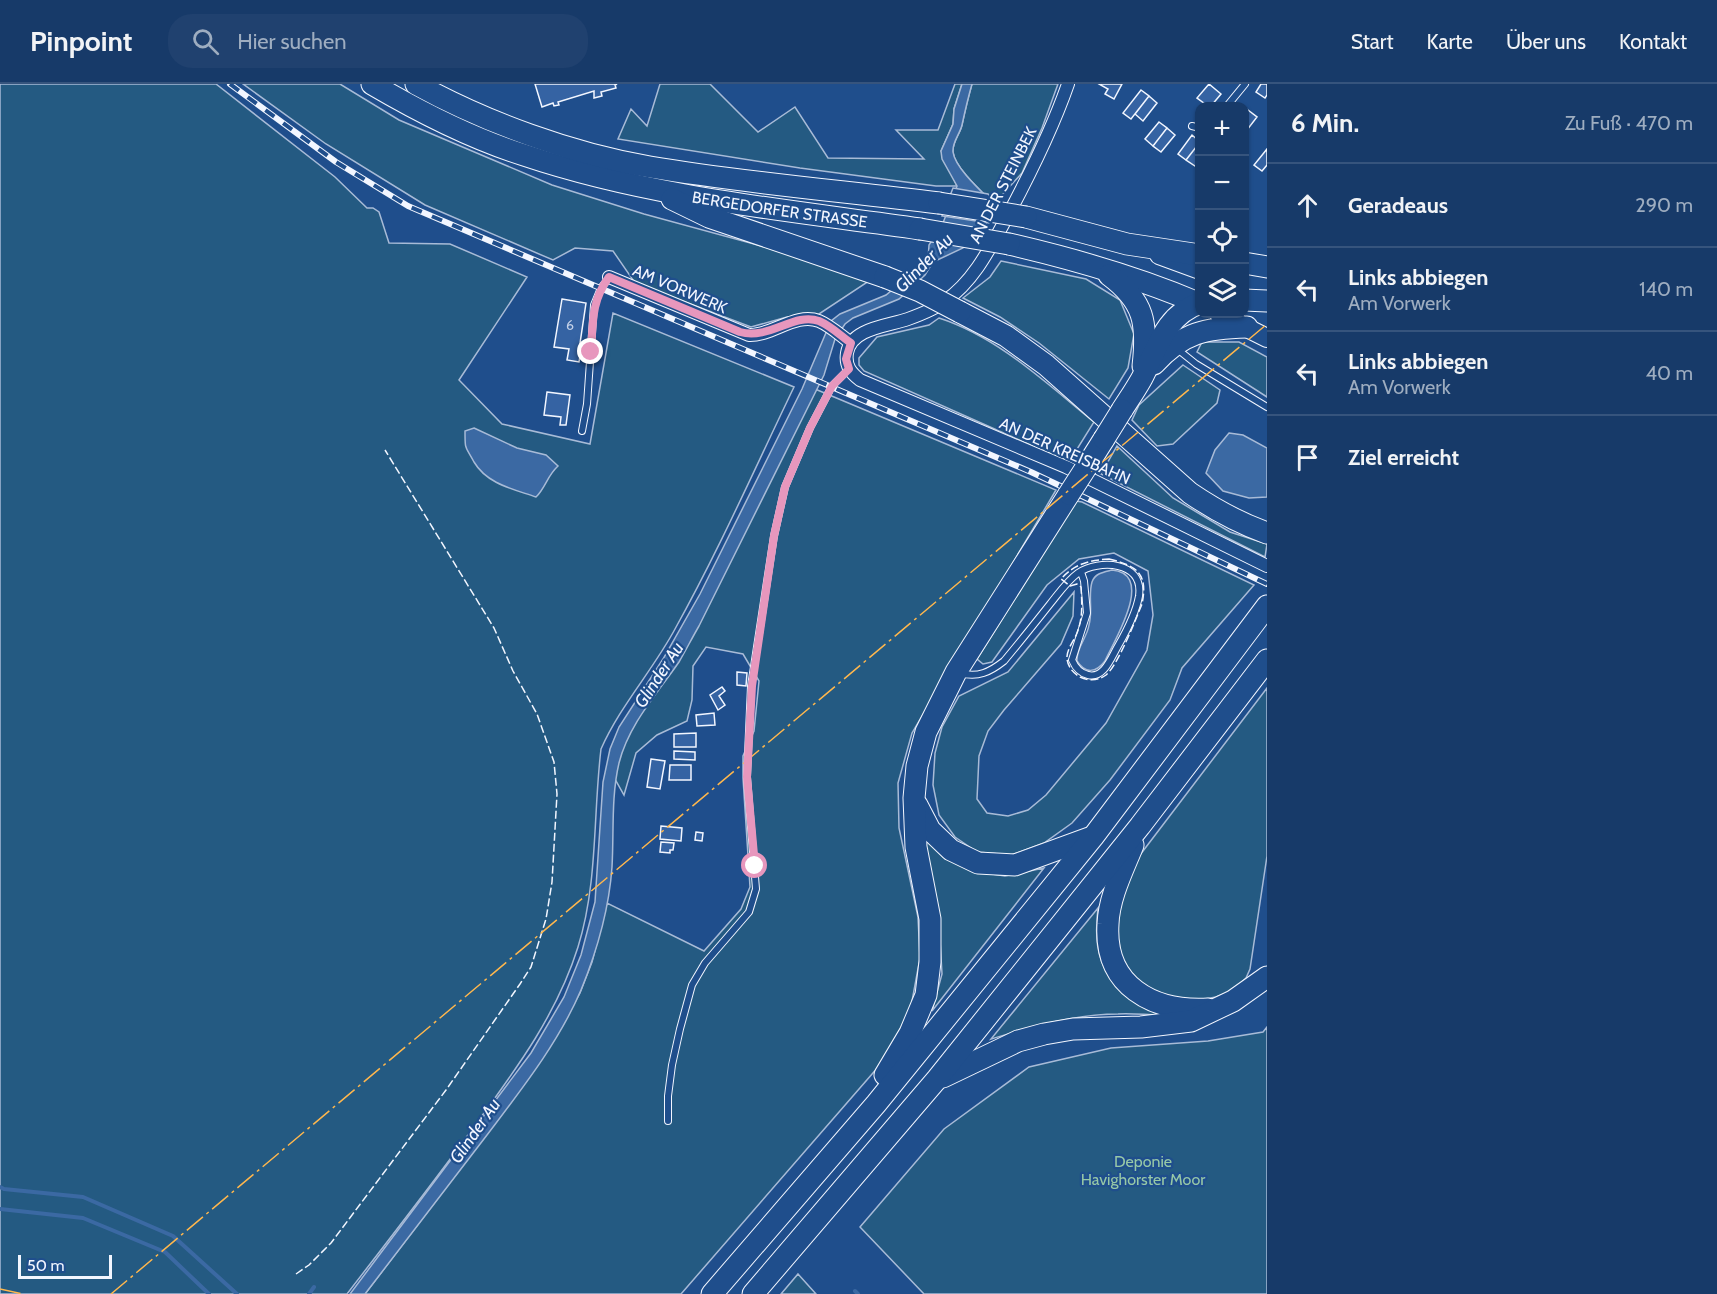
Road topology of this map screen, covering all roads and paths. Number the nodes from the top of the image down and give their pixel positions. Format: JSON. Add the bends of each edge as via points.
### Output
{"nodes":[{"id":1,"x":372,"y":84,"type":"edge"},
{"id":2,"x":416,"y":84,"type":"edge"},
{"id":3,"x":1068,"y":84,"type":"edge"},
{"id":4,"x":1245,"y":84,"type":"edge"},
{"id":5,"x":1230,"y":102,"type":"edge"},
{"id":6,"x":1192,"y":126,"type":"dead end"},
{"id":7,"x":1195,"y":127,"type":"edge"},
{"id":8,"x":650,"y":189,"type":"junction"},
{"id":9,"x":1127,"y":244,"type":"junction"},
{"id":10,"x":1195,"y":254,"type":"edge"},
{"id":11,"x":1249,"y":264,"type":"edge"},
{"id":12,"x":1096,"y":266,"type":"junction"},
{"id":13,"x":1267,"y":267,"type":"edge"},
{"id":14,"x":1195,"y":268,"type":"edge"},
{"id":15,"x":609,"y":277,"type":"joint"},
{"id":16,"x":1249,"y":292,"type":"edge"},
{"id":17,"x":1249,"y":300,"type":"edge"},
{"id":18,"x":1267,"y":301,"type":"edge"},
{"id":19,"x":1195,"y":302,"type":"edge"},
{"id":20,"x":1195,"y":305,"type":"edge"},
{"id":21,"x":1228,"y":318,"type":"edge"},
{"id":22,"x":1247,"y":327,"type":"junction"},
{"id":23,"x":1267,"y":338,"type":"edge"},
{"id":24,"x":851,"y":343,"type":"junction"},
{"id":25,"x":1173,"y":345,"type":"junction"},
{"id":26,"x":849,"y":369,"type":"junction"},
{"id":27,"x":1142,"y":378,"type":"junction"},
{"id":28,"x":1267,"y":407,"type":"edge"},
{"id":29,"x":582,"y":431,"type":"dead end"},
{"id":30,"x":1267,"y":533,"type":"edge"},
{"id":31,"x":1267,"y":566,"type":"edge"},
{"id":32,"x":1081,"y":572,"type":"junction"},
{"id":33,"x":1267,"y":606,"type":"edge"},
{"id":34,"x":1267,"y":660,"type":"edge"},
{"id":35,"x":956,"y":672,"type":"junction"},
{"id":36,"x":914,"y":798,"type":"junction"},
{"id":37,"x":1140,"y":826,"type":"junction"},
{"id":38,"x":1093,"y":837,"type":"junction"},
{"id":39,"x":1267,"y":977,"type":"edge"},
{"id":40,"x":1221,"y":1007,"type":"junction"},
{"id":41,"x":937,"y":1079,"type":"junction"},
{"id":42,"x":876,"y":1104,"type":"junction"},
{"id":43,"x":668,"y":1121,"type":"dead end"},
{"id":44,"x":712,"y":1294,"type":"edge"},
{"id":45,"x":753,"y":1294,"type":"edge"}],
"edges":[{"from":1,"to":8,"type":"highway","name":"BERGEDORFER STRASSE","via":[[435,117],[521,154]]},
{"from":2,"to":9,"type":"highway","name":"BERGEDORFER STRASSE","bridge":true,"via":[[503,124],[648,167],[939,202],[1026,217]]},
{"from":3,"to":24,"type":"street","name":"AN DER STEINBEK","via":[[1029,176],[974,273],[944,302],[909,319],[870,330]]},
{"from":4,"to":5,"type":"lane"},
{"from":6,"to":7,"type":"lane"},
{"from":8,"to":12,"type":"highway","name":"BERGEDORFER STRASSE","bridge":true,"via":[[1009,244]]},
{"from":8,"to":30,"type":"highway","bridge":true,"via":[[709,217],[920,291],[1006,336],[1046,365],[1190,493],[1237,522]]},
{"from":9,"to":10,"type":"highway"},
{"from":9,"to":14,"type":"main road","name":"BERGEDORFER STRASSE"},
{"from":11,"to":13,"type":"highway"},
{"from":12,"to":19,"type":"highway","name":"BERGEDORFER STRASSE"},
{"from":12,"to":27,"type":"highway","via":[[1126,289],[1138,304],[1143,322]]},
{"from":15,"to":24,"type":"street","name":"AM VORWERK","via":[[749,335],[814,320]]},
{"from":15,"to":29,"type":"lane","name":"AM VORWERK","via":[[594,305]]},
{"from":16,"to":18,"type":"main road"},
{"from":17,"to":18,"type":"highway"},
{"from":20,"to":27,"type":"highway","via":[[1167,327]]},
{"from":21,"to":22,"type":"main road"},
{"from":22,"to":23,"type":"main road"},
{"from":22,"to":25,"type":"highway","via":[[1202,330]]},
{"from":24,"to":26,"type":"street","via":[[846,359]]},
{"from":25,"to":27,"type":"highway"},
{"from":25,"to":28,"type":"lane","via":[[1196,364]]},
{"from":26,"to":31,"type":"street","name":"AN DER KREISBAHN","via":[[860,380],[1066,467]]},
{"from":26,"to":43,"type":"lane","via":[[832,386],[785,487],[752,686],[747,777],[756,889],[748,912],[705,963],[692,985],[672,1065]]},
{"from":27,"to":35,"type":"highway","bridge":true},
{"from":32,"to":32,"type":"lane","via":[[1105,564],[1120,565],[1137,580],[1139,594],[1123,638],[1107,666],[1093,676],[1083,674],[1072,660],[1087,613]]},
{"from":32,"to":35,"type":"lane","via":[[1066,584],[1004,661],[992,670],[972,676]]},
{"from":33,"to":38,"type":"highway"},
{"from":34,"to":37,"type":"highway"},
{"from":35,"to":36,"type":"highway","via":[[926,732]]},
{"from":36,"to":38,"type":"highway","via":[[930,830],[951,850],[978,863],[1015,865]]},
{"from":36,"to":42,"type":"highway","via":[[916,847],[930,919],[930,963],[926,995],[884,1078]]},
{"from":37,"to":40,"type":"highway","via":[[1109,911],[1108,937],[1113,962],[1138,993],[1164,1005],[1193,1010]]},
{"from":37,"to":41,"type":"highway"},
{"from":38,"to":42,"type":"highway"},
{"from":39,"to":40,"type":"highway"},
{"from":40,"to":41,"type":"highway","via":[[1174,1024],[1044,1034],[1018,1041]]},
{"from":41,"to":45,"type":"highway"},
{"from":42,"to":44,"type":"highway"}]}
